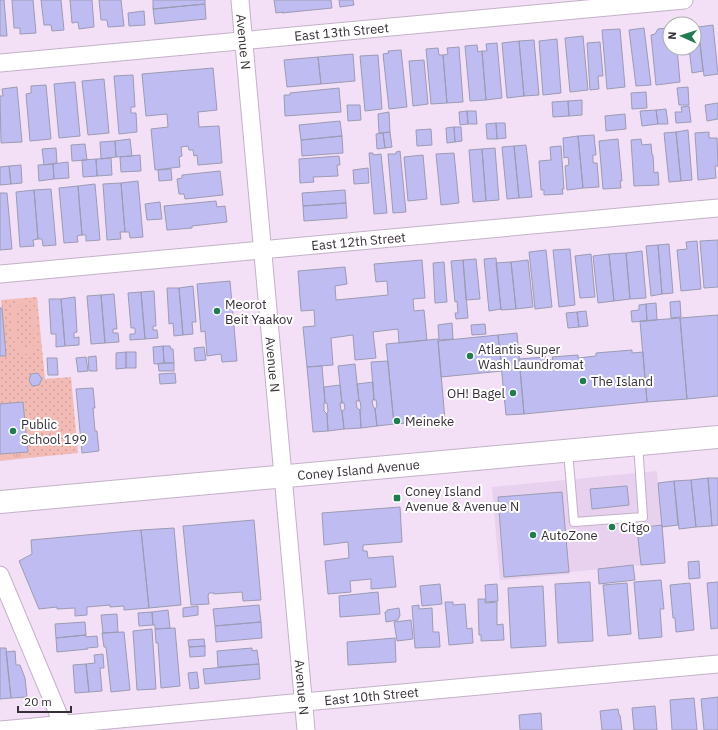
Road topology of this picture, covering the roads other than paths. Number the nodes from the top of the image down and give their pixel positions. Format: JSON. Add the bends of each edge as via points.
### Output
{"nodes":[{"id":1,"x":240,"y":0,"type":"edge"},
{"id":2,"x":684,"y":0,"type":"edge"},
{"id":3,"x":244,"y":40,"type":"junction"},
{"id":4,"x":0,"y":63,"type":"edge"},
{"id":5,"x":718,"y":208,"type":"edge"},
{"id":6,"x":262,"y":250,"type":"junction"},
{"id":7,"x":0,"y":274,"type":"edge"},
{"id":8,"x":718,"y":437,"type":"edge"},
{"id":9,"x":638,"y":444,"type":"junction"},
{"id":10,"x":568,"y":450,"type":"junction"},
{"id":11,"x":283,"y":476,"type":"junction"},
{"id":12,"x":0,"y":502,"type":"edge"},
{"id":13,"x":0,"y":575,"type":"edge"},
{"id":14,"x":718,"y":664,"type":"edge"},
{"id":15,"x":304,"y":702,"type":"junction"},
{"id":16,"x":64,"y":727,"type":"edge"},
{"id":17,"x":0,"y":730,"type":"edge"},
{"id":18,"x":306,"y":730,"type":"edge"}],
"edges":[{"from":1,"to":3,"type":"street","name":"Avenue N"},
{"from":2,"to":3,"type":"street","name":"East 13th Street"},
{"from":3,"to":4,"type":"street","name":"East 13th Street"},
{"from":3,"to":6,"type":"street","name":"Avenue N"},
{"from":5,"to":6,"type":"street","name":"East 12th Street"},
{"from":6,"to":7,"type":"street","name":"East 12th Street"},
{"from":6,"to":11,"type":"street","name":"Avenue N"},
{"from":8,"to":9,"type":"main road","name":"Coney Island Avenue"},
{"from":9,"to":10,"type":"main road","name":"Coney Island Avenue"},
{"from":9,"to":10,"type":"lane","via":[[643,517],[574,522]]},
{"from":10,"to":11,"type":"main road","name":"Coney Island Avenue"},
{"from":11,"to":12,"type":"main road","name":"Coney Island Avenue"},
{"from":11,"to":15,"type":"street","name":"Avenue N"},
{"from":13,"to":16,"type":"street"},
{"from":14,"to":15,"type":"street","name":"East 10th Street"},
{"from":15,"to":16,"type":"street","name":"East 10th Street"},
{"from":15,"to":18,"type":"street","name":"Avenue N"},
{"from":16,"to":17,"type":"street","name":"East 10th Street"}]}
